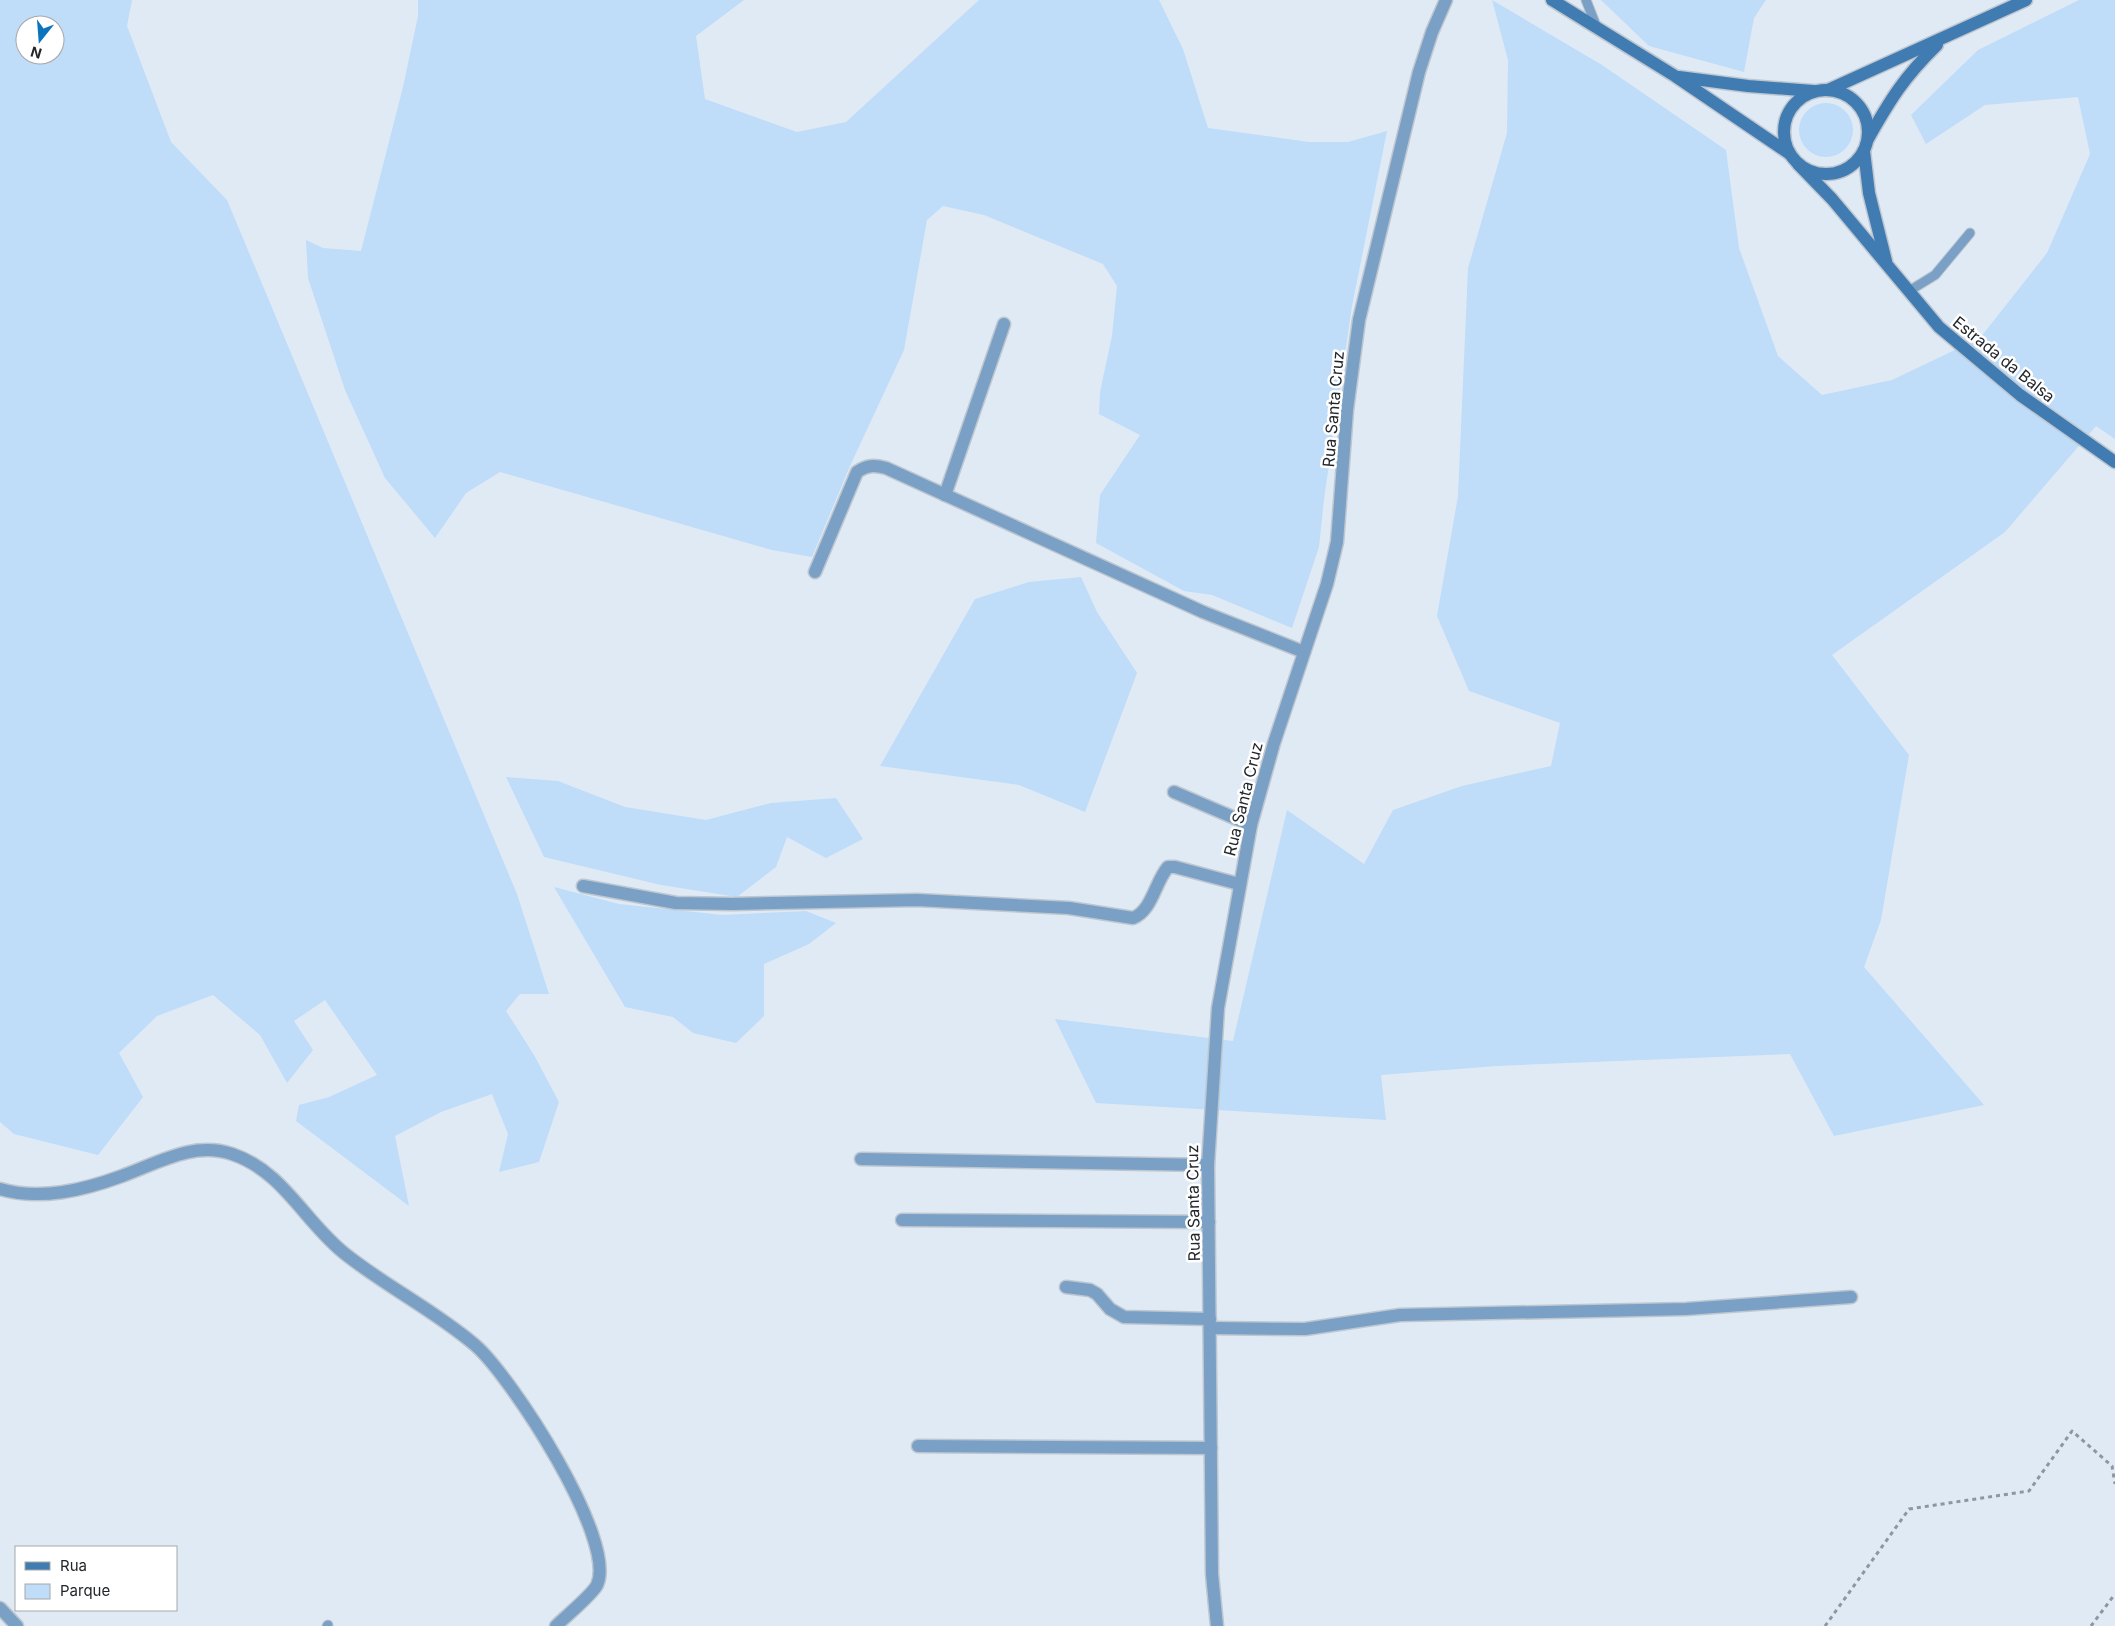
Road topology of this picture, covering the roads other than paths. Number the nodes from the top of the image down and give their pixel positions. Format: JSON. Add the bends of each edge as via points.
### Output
{"nodes":[{"id":1,"x":1446,"y":0,"type":"edge"},
{"id":2,"x":1552,"y":0,"type":"edge"},
{"id":3,"x":1586,"y":0,"type":"edge"},
{"id":4,"x":2026,"y":0,"type":"edge"},
{"id":5,"x":1598,"y":29,"type":"junction"},
{"id":6,"x":1942,"y":40,"type":"junction"},
{"id":7,"x":1675,"y":76,"type":"junction"},
{"id":8,"x":1822,"y":90,"type":"junction"},
{"id":9,"x":1866,"y":145,"type":"junction"},
{"id":10,"x":1790,"y":154,"type":"junction"},
{"id":11,"x":1798,"y":164,"type":"junction"},
{"id":12,"x":1970,"y":233,"type":"dead end"},
{"id":13,"x":1888,"y":266,"type":"junction"},
{"id":14,"x":1908,"y":291,"type":"junction"},
{"id":15,"x":1004,"y":324,"type":"dead end"},
{"id":16,"x":2115,"y":462,"type":"edge"},
{"id":17,"x":945,"y":495,"type":"junction"},
{"id":18,"x":815,"y":572,"type":"dead end"},
{"id":19,"x":1304,"y":652,"type":"junction"},
{"id":20,"x":1174,"y":792,"type":"dead end"},
{"id":21,"x":1251,"y":825,"type":"junction"},
{"id":22,"x":1239,"y":884,"type":"junction"},
{"id":23,"x":582,"y":886,"type":"dead end"},
{"id":24,"x":861,"y":1159,"type":"dead end"},
{"id":25,"x":1208,"y":1164,"type":"junction"},
{"id":26,"x":0,"y":1188,"type":"edge"},
{"id":27,"x":902,"y":1220,"type":"dead end"},
{"id":28,"x":1209,"y":1222,"type":"junction"},
{"id":29,"x":1066,"y":1287,"type":"dead end"},
{"id":30,"x":1851,"y":1297,"type":"dead end"},
{"id":31,"x":1210,"y":1323,"type":"junction"},
{"id":32,"x":918,"y":1446,"type":"dead end"},
{"id":33,"x":1211,"y":1448,"type":"junction"},
{"id":34,"x":0,"y":1608,"type":"edge"},
{"id":35,"x":18,"y":1626,"type":"edge"},
{"id":36,"x":556,"y":1626,"type":"edge"},
{"id":37,"x":1217,"y":1626,"type":"edge"}],
"edges":[{"from":1,"to":19,"type":"street","name":"Rua Santa Cruz","via":[[1419,72],[1359,320],[1337,542]]},
{"from":2,"to":5,"type":"main road"},
{"from":3,"to":5,"type":"lane"},
{"from":4,"to":6,"type":"main road"},
{"from":5,"to":7,"type":"main road"},
{"from":6,"to":8,"type":"main road"},
{"from":6,"to":9,"type":"main road","via":[[1899,86]]},
{"from":7,"to":8,"type":"main road","via":[[1748,86]]},
{"from":7,"to":10,"type":"main road"},
{"from":8,"to":9,"type":"main road","via":[[1850,98],[1858,106],[1865,116]]},
{"from":8,"to":10,"type":"main road","via":[[1798,100],[1787,116],[1785,142]]},
{"from":9,"to":11,"type":"main road","via":[[1856,162],[1834,173],[1815,172]]},
{"from":9,"to":13,"type":"main road","name":"Estrada da Balsa","via":[[1869,193]]},
{"from":10,"to":11,"type":"main road"},
{"from":11,"to":13,"type":"main road","name":"Estrada da Balsa"},
{"from":12,"to":14,"type":"lane","via":[[1935,275]]},
{"from":13,"to":14,"type":"main road","name":"Estrada da Balsa"},
{"from":14,"to":16,"type":"main road","name":"Estrada da Balsa","via":[[1939,327],[1970,355]]},
{"from":15,"to":17,"type":"street"},
{"from":17,"to":18,"type":"street","via":[[886,468],[865,466],[857,472]]},
{"from":17,"to":19,"type":"street","via":[[1203,612]]},
{"from":19,"to":21,"type":"street","name":"Rua Santa Cruz"},
{"from":20,"to":21,"type":"street"},
{"from":21,"to":22,"type":"street","name":"Rua Santa Cruz"},
{"from":22,"to":23,"type":"street","via":[[1168,867],[1145,911],[1133,918],[1069,908],[917,900],[676,903]]},
{"from":22,"to":25,"type":"street","name":"Rua Santa Cruz","via":[[1218,1008]]},
{"from":24,"to":25,"type":"street"},
{"from":25,"to":28,"type":"street","name":"Rua Santa Cruz"},
{"from":26,"to":36,"type":"street","via":[[34,1193],[68,1192],[190,1151],[211,1150],[250,1162],[273,1177],[291,1194],[321,1233],[343,1252],[476,1346],[524,1405],[578,1502],[597,1553],[599,1574],[596,1586]]},
{"from":27,"to":28,"type":"street"},
{"from":28,"to":31,"type":"street","name":"Rua Santa Cruz"},
{"from":29,"to":31,"type":"street","via":[[1090,1290],[1110,1309],[1124,1316]]},
{"from":30,"to":31,"type":"street","via":[[1686,1309],[1400,1315],[1287,1330]]},
{"from":31,"to":33,"type":"street","name":"Rua Santa Cruz"},
{"from":32,"to":33,"type":"street"},
{"from":33,"to":37,"type":"street","name":"Rua Santa Cruz","via":[[1212,1574]]},
{"from":34,"to":35,"type":"street"}]}
